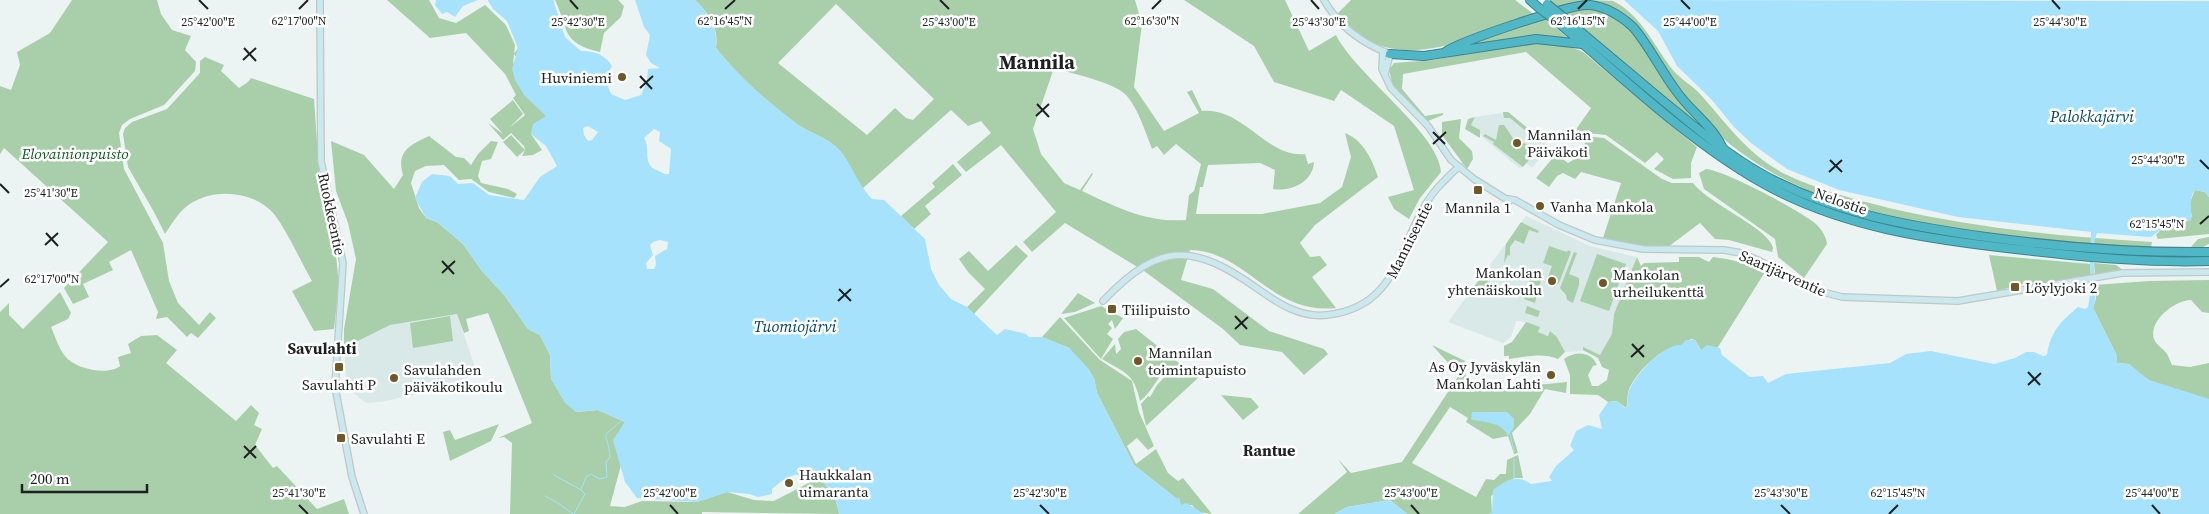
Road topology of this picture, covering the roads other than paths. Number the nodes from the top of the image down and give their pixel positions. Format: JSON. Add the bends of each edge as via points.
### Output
{"nodes":[{"id":1,"x":320,"y":0,"type":"edge"},
{"id":2,"x":1324,"y":0,"type":"edge"},
{"id":3,"x":1530,"y":0,"type":"edge"},
{"id":4,"x":1543,"y":4,"type":"edge"},
{"id":5,"x":1582,"y":44,"type":"junction"},
{"id":6,"x":1445,"y":52,"type":"junction"},
{"id":7,"x":1386,"y":53,"type":"junction"},
{"id":8,"x":1724,"y":149,"type":"junction"},
{"id":9,"x":1458,"y":165,"type":"junction"},
{"id":10,"x":2091,"y":251,"type":"junction"},
{"id":11,"x":2209,"y":252,"type":"edge"},
{"id":12,"x":2209,"y":261,"type":"edge"},
{"id":13,"x":2209,"y":272,"type":"edge"},
{"id":14,"x":1103,"y":300,"type":"dead end"},
{"id":15,"x":364,"y":514,"type":"edge"}],
"edges":[{"from":1,"to":15,"type":"main road","name":"Ruokkeentie","via":[[321,161],[343,264],[335,387],[352,477]]},
{"from":2,"to":7,"type":"main road","via":[[1346,29]]},
{"from":3,"to":4,"type":"highway","name":"Nelostie"},
{"from":4,"to":5,"type":"highway","name":"Nelostie","bridge":true,"via":[[1554,20]]},
{"from":4,"to":8,"type":"highway","name":"Nelostie","bridge":true},
{"from":5,"to":6,"type":"highway","via":[[1546,38],[1524,39]]},
{"from":5,"to":10,"type":"highway","name":"Nelostie","via":[[1709,148],[1746,174],[1794,199],[1838,216],[1892,231],[1980,245]]},
{"from":6,"to":7,"type":"highway","via":[[1424,56]]},
{"from":6,"to":8,"type":"highway","via":[[1564,8],[1589,5],[1606,9],[1633,27],[1677,92]]},
{"from":7,"to":9,"type":"main road","name":"Saarijärventie","via":[[1384,74],[1391,88],[1428,126]]},
{"from":8,"to":10,"type":"highway","name":"Nelostie","via":[[1802,194],[1846,210],[1967,235]]},
{"from":9,"to":13,"type":"main road","name":"Saarijärventie","via":[[1513,204],[1578,234],[1643,249],[1740,253],[1808,288],[1842,297],[1958,300],[2138,272]]},
{"from":9,"to":14,"type":"main road","name":"Mannisentie","via":[[1426,201],[1388,282],[1378,294],[1349,311],[1320,316],[1295,311],[1221,264],[1183,255],[1147,263]]},
{"from":10,"to":11,"type":"highway","name":"Nelostie"},
{"from":10,"to":12,"type":"highway","name":"Nelostie","via":[[2096,258]]}]}
